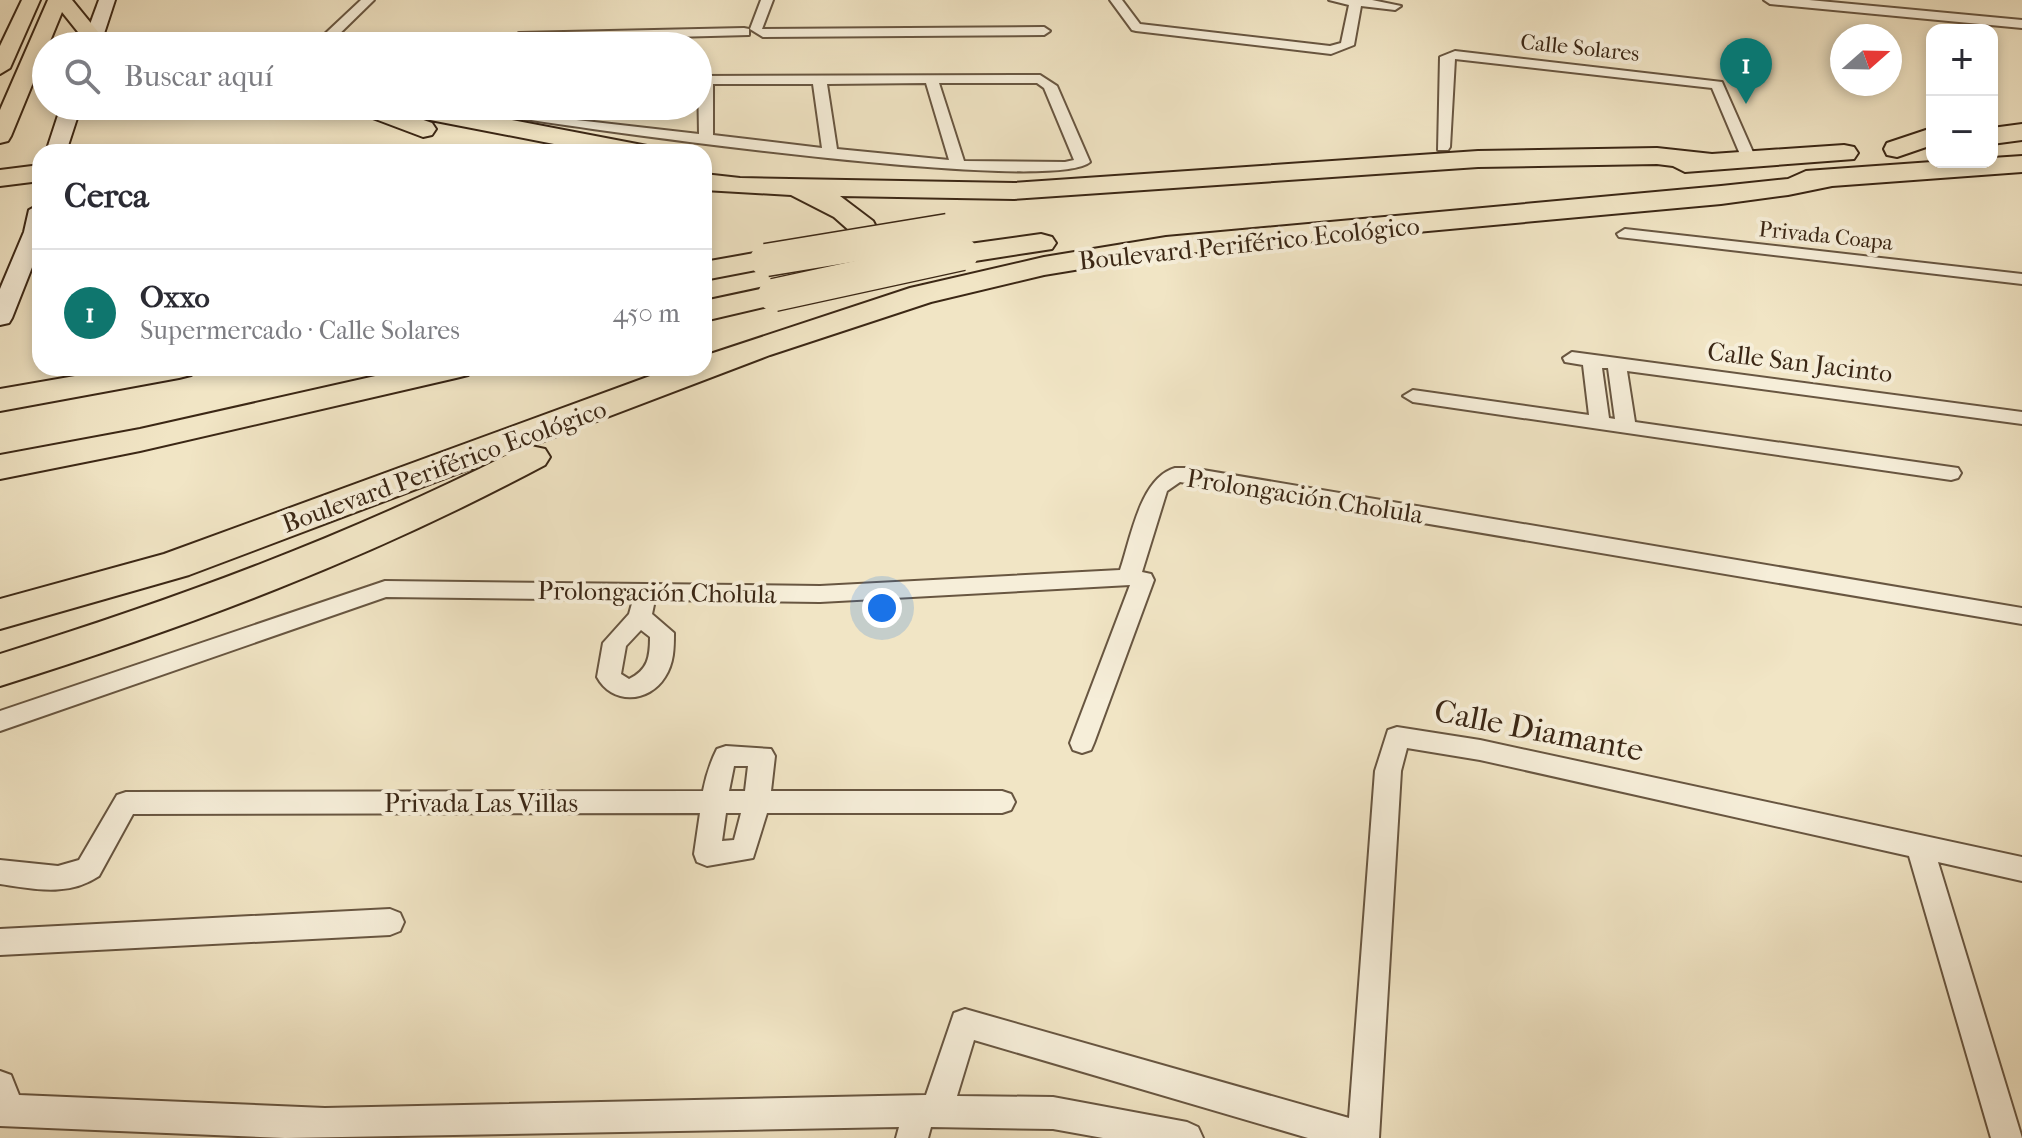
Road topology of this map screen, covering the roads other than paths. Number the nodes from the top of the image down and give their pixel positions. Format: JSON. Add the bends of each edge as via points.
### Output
{"nodes":[{"id":1,"x":31,"y":0,"type":"edge"},
{"id":2,"x":59,"y":0,"type":"edge"},
{"id":3,"x":107,"y":0,"type":"edge"},
{"id":4,"x":368,"y":0,"type":"edge"},
{"id":5,"x":757,"y":0,"type":"edge"},
{"id":6,"x":767,"y":0,"type":"edge"},
{"id":7,"x":1116,"y":0,"type":"edge"},
{"id":8,"x":1335,"y":0,"type":"edge"},
{"id":9,"x":1770,"y":0,"type":"edge"},
{"id":10,"x":1356,"y":2,"type":"junction"},
{"id":11,"x":1395,"y":6,"type":"dead end"},
{"id":12,"x":2022,"y":24,"type":"edge"},
{"id":13,"x":18,"y":28,"type":"junction"},
{"id":14,"x":753,"y":31,"type":"junction"},
{"id":15,"x":1044,"y":31,"type":"dead end"},
{"id":16,"x":48,"y":32,"type":"edge"},
{"id":17,"x":84,"y":32,"type":"edge"},
{"id":18,"x":96,"y":32,"type":"edge"},
{"id":19,"x":334,"y":32,"type":"edge"},
{"id":20,"x":712,"y":32,"type":"edge"},
{"id":21,"x":0,"y":46,"type":"edge"},
{"id":22,"x":0,"y":68,"type":"edge"},
{"id":23,"x":32,"y":70,"type":"edge"},
{"id":24,"x":819,"y":79,"type":"junction"},
{"id":25,"x":931,"y":79,"type":"junction"},
{"id":26,"x":712,"y":80,"type":"edge"},
{"id":27,"x":66,"y":120,"type":"edge"},
{"id":28,"x":402,"y":120,"type":"edge"},
{"id":29,"x":471,"y":120,"type":"edge"},
{"id":30,"x":552,"y":120,"type":"edge"},
{"id":31,"x":583,"y":120,"type":"edge"},
{"id":32,"x":704,"y":120,"type":"edge"},
{"id":33,"x":2022,"y":121,"type":"edge"},
{"id":34,"x":1998,"y":124,"type":"edge"},
{"id":35,"x":582,"y":125,"type":"junction"},
{"id":36,"x":2022,"y":132,"type":"edge"},
{"id":37,"x":1998,"y":135,"type":"edge"},
{"id":38,"x":0,"y":136,"type":"edge"},
{"id":39,"x":1926,"y":138,"type":"edge"},
{"id":40,"x":59,"y":144,"type":"edge"},
{"id":41,"x":470,"y":144,"type":"edge"},
{"id":42,"x":596,"y":144,"type":"edge"},
{"id":43,"x":669,"y":144,"type":"edge"},
{"id":44,"x":705,"y":144,"type":"edge"},
{"id":45,"x":1926,"y":145,"type":"edge"},
{"id":46,"x":1443,"y":147,"type":"dead end"},
{"id":47,"x":1897,"y":149,"type":"junction"},
{"id":48,"x":712,"y":152,"type":"edge"},
{"id":49,"x":830,"y":153,"type":"junction"},
{"id":50,"x":712,"y":154,"type":"edge"},
{"id":51,"x":1749,"y":159,"type":"junction"},
{"id":52,"x":1712,"y":162,"type":"junction"},
{"id":53,"x":2022,"y":164,"type":"edge"},
{"id":54,"x":958,"y":165,"type":"junction"},
{"id":55,"x":32,"y":174,"type":"edge"},
{"id":56,"x":1833,"y":177,"type":"junction"},
{"id":57,"x":0,"y":178,"type":"edge"},
{"id":58,"x":712,"y":182,"type":"edge"},
{"id":59,"x":789,"y":187,"type":"junction"},
{"id":60,"x":824,"y":187,"type":"junction"},
{"id":61,"x":1625,"y":234,"type":"dead end"},
{"id":62,"x":32,"y":239,"type":"edge"},
{"id":63,"x":955,"y":242,"type":"junction"},
{"id":64,"x":712,"y":270,"type":"edge"},
{"id":65,"x":2022,"y":279,"type":"edge"},
{"id":66,"x":712,"y":309,"type":"edge"},
{"id":67,"x":0,"y":318,"type":"edge"},
{"id":68,"x":758,"y":348,"type":"junction"},
{"id":69,"x":1572,"y":358,"type":"dead end"},
{"id":70,"x":1592,"y":362,"type":"junction"},
{"id":71,"x":712,"y":366,"type":"edge"},
{"id":72,"x":1617,"y":366,"type":"junction"},
{"id":73,"x":137,"y":376,"type":"edge"},
{"id":74,"x":419,"y":376,"type":"edge"},
{"id":75,"x":686,"y":376,"type":"edge"},
{"id":76,"x":639,"y":394,"type":"junction"},
{"id":77,"x":1413,"y":396,"type":"dead end"},
{"id":78,"x":0,"y":400,"type":"edge"},
{"id":79,"x":2022,"y":418,"type":"edge"},
{"id":80,"x":1600,"y":422,"type":"junction"},
{"id":81,"x":1626,"y":426,"type":"junction"},
{"id":82,"x":13,"y":465,"type":"edge"},
{"id":83,"x":1951,"y":473,"type":"dead end"},
{"id":84,"x":1129,"y":577,"type":"junction"},
{"id":85,"x":646,"y":591,"type":"junction"},
{"id":86,"x":0,"y":614,"type":"edge"},
{"id":87,"x":2022,"y":616,"type":"edge"},
{"id":88,"x":640,"y":617,"type":"dead end"},
{"id":89,"x":0,"y":670,"type":"edge"},
{"id":90,"x":0,"y":721,"type":"edge"},
{"id":91,"x":1082,"y":743,"type":"dead end"},
{"id":92,"x":757,"y":802,"type":"junction"},
{"id":93,"x":1002,"y":802,"type":"dead end"},
{"id":94,"x":714,"y":803,"type":"junction"},
{"id":95,"x":1920,"y":846,"type":"junction"},
{"id":96,"x":2022,"y":869,"type":"edge"},
{"id":97,"x":0,"y":872,"type":"edge"},
{"id":98,"x":390,"y":922,"type":"dead end"},
{"id":99,"x":0,"y":942,"type":"edge"},
{"id":100,"x":3,"y":1102,"type":"edge"},
{"id":101,"x":922,"y":1120,"type":"edge"},
{"id":102,"x":1187,"y":1138,"type":"edge"},
{"id":103,"x":1363,"y":1138,"type":"edge"},
{"id":104,"x":2007,"y":1138,"type":"edge"}],
"edges":[{"from":1,"to":13,"type":"main road"},
{"from":2,"to":16,"type":"main road"},
{"from":2,"to":17,"type":"main road"},
{"from":3,"to":18,"type":"main road"},
{"from":4,"to":19,"type":"street"},
{"from":5,"to":14,"type":"street"},
{"from":6,"to":14,"type":"street"},
{"from":7,"to":10,"type":"street","via":[[1136,27],[1331,50],[1347,45]]},
{"from":8,"to":10,"type":"street"},
{"from":9,"to":12,"type":"street"},
{"from":10,"to":11,"type":"street"},
{"from":13,"to":21,"type":"main road"},
{"from":13,"to":22,"type":"main road"},
{"from":14,"to":15,"type":"street"},
{"from":14,"to":20,"type":"street"},
{"from":23,"to":38,"type":"main road"},
{"from":24,"to":25,"type":"street"},
{"from":24,"to":26,"type":"street"},
{"from":24,"to":49,"type":"street"},
{"from":25,"to":54,"type":"street"},
{"from":25,"to":54,"type":"street","via":[[1019,78],[1047,83],[1082,162],[1066,167]]},
{"from":27,"to":40,"type":"main road"},
{"from":28,"to":41,"type":"highway"},
{"from":29,"to":42,"type":"highway"},
{"from":30,"to":35,"type":"street"},
{"from":31,"to":35,"type":"street"},
{"from":32,"to":44,"type":"street"},
{"from":33,"to":34,"type":"highway"},
{"from":35,"to":43,"type":"street"},
{"from":36,"to":37,"type":"highway"},
{"from":39,"to":47,"type":"highway"},
{"from":45,"to":47,"type":"highway","name":"Boulevard Periférico Ecológico"},
{"from":46,"to":51,"type":"street","name":"Calle Solares","via":[[1447,57],[1455,55],[1717,85]]},
{"from":47,"to":51,"type":"highway","name":"Boulevard Periférico Ecológico"},
{"from":48,"to":49,"type":"street"},
{"from":49,"to":54,"type":"street"},
{"from":50,"to":60,"type":"highway"},
{"from":51,"to":52,"type":"highway","name":"Boulevard Periférico Ecológico"},
{"from":52,"to":60,"type":"highway","name":"Boulevard Periférico Ecológico","via":[[1569,156],[1348,166],[1025,191]]},
{"from":52,"to":63,"type":"highway","name":"Boulevard Periférico Ecológico","via":[[1134,203]]},
{"from":53,"to":56,"type":"highway","name":"Boulevard Periférico Ecológico"},
{"from":55,"to":57,"type":"highway"},
{"from":56,"to":63,"type":"highway","name":"Boulevard Periférico Ecológico"},
{"from":56,"to":68,"type":"highway","name":"Boulevard Periférico Ecológico","via":[[1744,192],[1126,252],[921,295]]},
{"from":58,"to":59,"type":"highway","name":"Boulevard Periférico Ecológico"},
{"from":59,"to":60,"type":"highway","name":"Boulevard Periférico Ecológico"},
{"from":59,"to":68,"type":"highway","via":[[841,208],[867,233],[872,249],[859,285],[836,306]]},
{"from":61,"to":65,"type":"street","name":"Privada Coapa"},
{"from":62,"to":67,"type":"main road"},
{"from":63,"to":64,"type":"highway","name":"Boulevard Periférico Ecológico","bridge":true},
{"from":63,"to":66,"type":"highway","name":"Boulevard Periférico Ecológico","bridge":true},
{"from":68,"to":71,"type":"highway","name":"Boulevard Periférico Ecológico"},
{"from":69,"to":70,"type":"street","name":"Calle San Jacinto"},
{"from":70,"to":72,"type":"street","name":"Calle San Jacinto"},
{"from":70,"to":80,"type":"street"},
{"from":72,"to":79,"type":"street","name":"Calle San Jacinto"},
{"from":72,"to":81,"type":"street"},
{"from":73,"to":78,"type":"highway"},
{"from":74,"to":82,"type":"highway"},
{"from":75,"to":76,"type":"highway","name":"Boulevard Periférico Ecológico"},
{"from":76,"to":86,"type":"highway","name":"Boulevard Periférico Ecológico","via":[[175,565]]},
{"from":76,"to":89,"type":"highway","via":[[428,511],[228,594]]},
{"from":77,"to":80,"type":"street"},
{"from":80,"to":81,"type":"street"},
{"from":81,"to":83,"type":"street"},
{"from":84,"to":85,"type":"street","name":"Prolongación Cholula","via":[[820,594]]},
{"from":84,"to":87,"type":"street","name":"Prolongación Cholula","via":[[1158,488],[1175,475],[1191,475]]},
{"from":84,"to":91,"type":"street","via":[[1143,580]]},
{"from":85,"to":88,"type":"street"},
{"from":85,"to":90,"type":"street","name":"Prolongación Cholula","via":[[385,589]]},
{"from":92,"to":93,"type":"street","name":"Privada Las Villas"},
{"from":92,"to":94,"type":"street","name":"Privada Las Villas"},
{"from":92,"to":94,"type":"street","via":[[762,756],[726,756]]},
{"from":92,"to":94,"type":"street","via":[[744,850],[707,854]]},
{"from":94,"to":97,"type":"street","name":"Privada Las Villas","via":[[126,803],[81,875],[70,879]]},
{"from":95,"to":96,"type":"street"},
{"from":95,"to":103,"type":"street","name":"Calle Diamante","via":[[1480,750],[1397,737],[1388,771]]},
{"from":95,"to":104,"type":"street"},
{"from":98,"to":99,"type":"street"},
{"from":100,"to":101,"type":"street","via":[[325,1124]]},
{"from":101,"to":102,"type":"street","via":[[1053,1113]]},
{"from":101,"to":103,"type":"street","via":[[965,1023]]}]}
